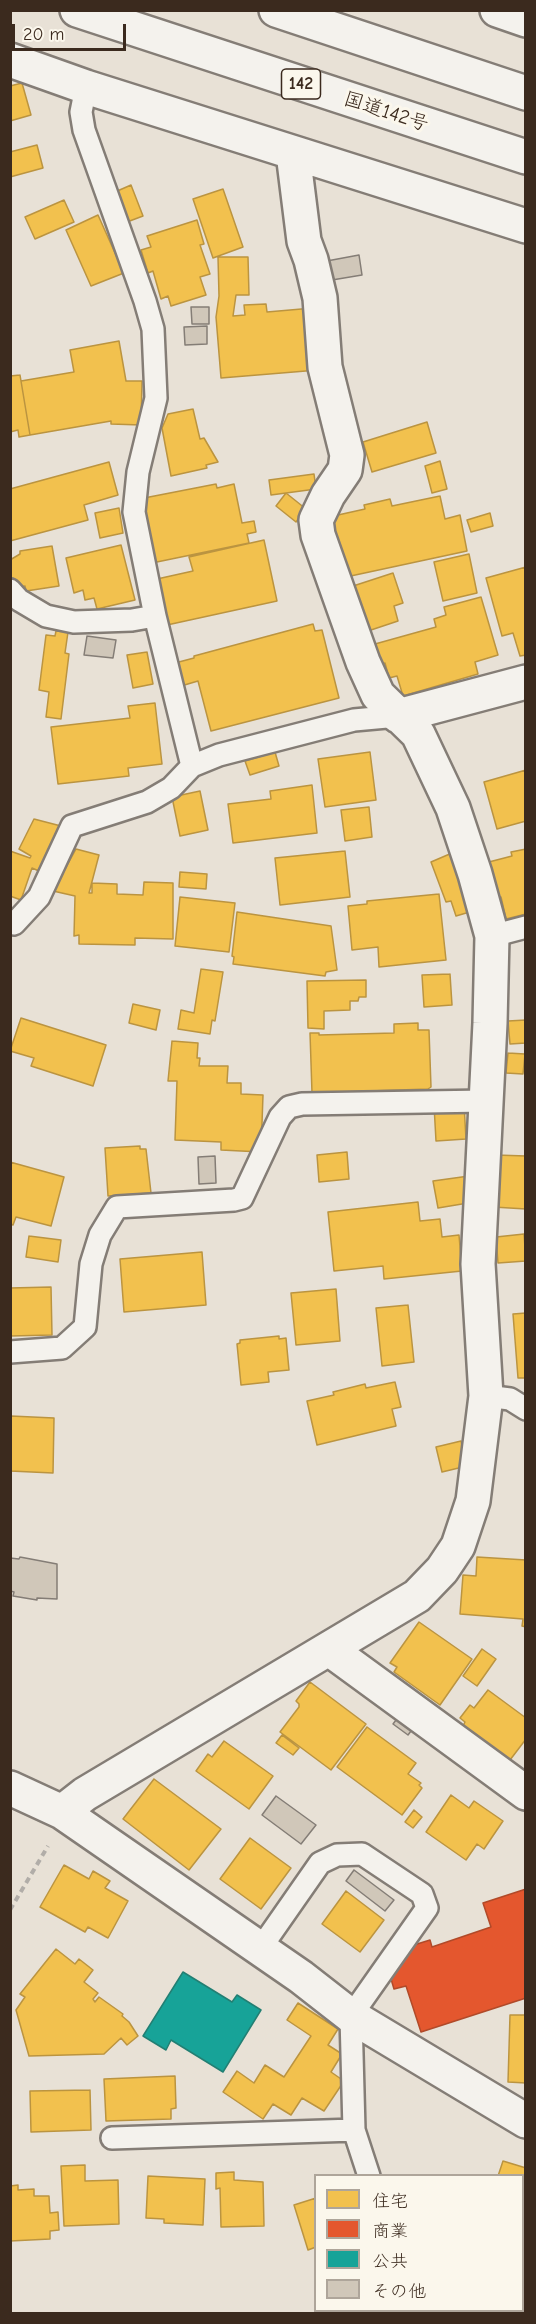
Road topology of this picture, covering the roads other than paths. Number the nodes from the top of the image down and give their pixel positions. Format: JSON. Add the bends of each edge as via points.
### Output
{"nodes":[{"id":1,"x":77,"y":10,"type":"edge"},
{"id":2,"x":276,"y":10,"type":"edge"},
{"id":3,"x":497,"y":10,"type":"edge"},
{"id":4,"x":525,"y":20,"type":"edge"},
{"id":5,"x":10,"y":60,"type":"edge"},
{"id":6,"x":86,"y":87,"type":"junction"},
{"id":7,"x":525,"y":93,"type":"edge"},
{"id":8,"x":293,"y":153,"type":"junction"},
{"id":9,"x":525,"y":157,"type":"edge"},
{"id":10,"x":525,"y":226,"type":"edge"},
{"id":11,"x":10,"y":590,"type":"edge"},
{"id":12,"x":155,"y":616,"type":"junction"},
{"id":13,"x":525,"y":682,"type":"edge"},
{"id":14,"x":398,"y":716,"type":"junction"},
{"id":15,"x":192,"y":766,"type":"junction"},
{"id":16,"x":10,"y":922,"type":"edge"},
{"id":17,"x":525,"y":927,"type":"edge"},
{"id":18,"x":492,"y":936,"type":"junction"},
{"id":19,"x":486,"y":1101,"type":"junction"},
{"id":20,"x":10,"y":1352,"type":"edge"},
{"id":21,"x":486,"y":1396,"type":"junction"},
{"id":22,"x":525,"y":1409,"type":"edge"},
{"id":23,"x":329,"y":1649,"type":"junction"},
{"id":24,"x":10,"y":1788,"type":"edge"},
{"id":25,"x":525,"y":1793,"type":"edge"},
{"id":26,"x":62,"y":1812,"type":"junction"},
{"id":27,"x":260,"y":1948,"type":"junction"},
{"id":28,"x":351,"y":2016,"type":"junction"},
{"id":29,"x":525,"y":2121,"type":"edge"},
{"id":30,"x":354,"y":2130,"type":"junction"},
{"id":31,"x":111,"y":2138,"type":"dead end"},
{"id":32,"x":369,"y":2174,"type":"edge"}],
"edges":[{"from":1,"to":9,"type":"main road","name":"国道142号","number":"142"},
{"from":2,"to":7,"type":"main road"},
{"from":3,"to":4,"type":"main road"},
{"from":5,"to":6,"type":"main road"},
{"from":6,"to":8,"type":"main road"},
{"from":6,"to":12,"type":"lane","via":[[81,112],[84,130],[153,329],[156,398],[138,472],[134,512]]},
{"from":8,"to":10,"type":"main road"},
{"from":8,"to":14,"type":"main road","via":[[304,241],[320,298],[325,367],[347,455],[345,470],[316,520],[318,535],[363,662],[378,695]]},
{"from":11,"to":12,"type":"lane","via":[[46,616],[74,622]]},
{"from":12,"to":15,"type":"lane"},
{"from":13,"to":14,"type":"main road"},
{"from":14,"to":15,"type":"lane","via":[[354,720],[219,755]]},
{"from":14,"to":18,"type":"main road","via":[[418,734],[453,808]]},
{"from":15,"to":16,"type":"lane","via":[[171,788],[147,802],[72,826],[39,897],[14,924]]},
{"from":17,"to":18,"type":"lane"},
{"from":18,"to":19,"type":"main road"},
{"from":19,"to":20,"type":"lane","via":[[289,1107],[280,1117],[242,1198],[117,1207],[100,1235],[91,1264],[85,1327],[62,1348]]},
{"from":19,"to":21,"type":"main road","via":[[478,1264]]},
{"from":21,"to":22,"type":"lane","via":[[510,1399]]},
{"from":21,"to":23,"type":"main road","via":[[472,1501],[458,1546],[417,1596]]},
{"from":23,"to":25,"type":"main road"},
{"from":23,"to":26,"type":"main road"},
{"from":24,"to":26,"type":"main road"},
{"from":26,"to":27,"type":"main road"},
{"from":27,"to":28,"type":"main road"},
{"from":27,"to":28,"type":"lane","via":[[320,1863],[337,1855],[362,1854],[422,1894],[427,1908]]},
{"from":28,"to":29,"type":"main road"},
{"from":28,"to":30,"type":"lane"},
{"from":30,"to":31,"type":"lane"},
{"from":30,"to":32,"type":"lane"}]}
